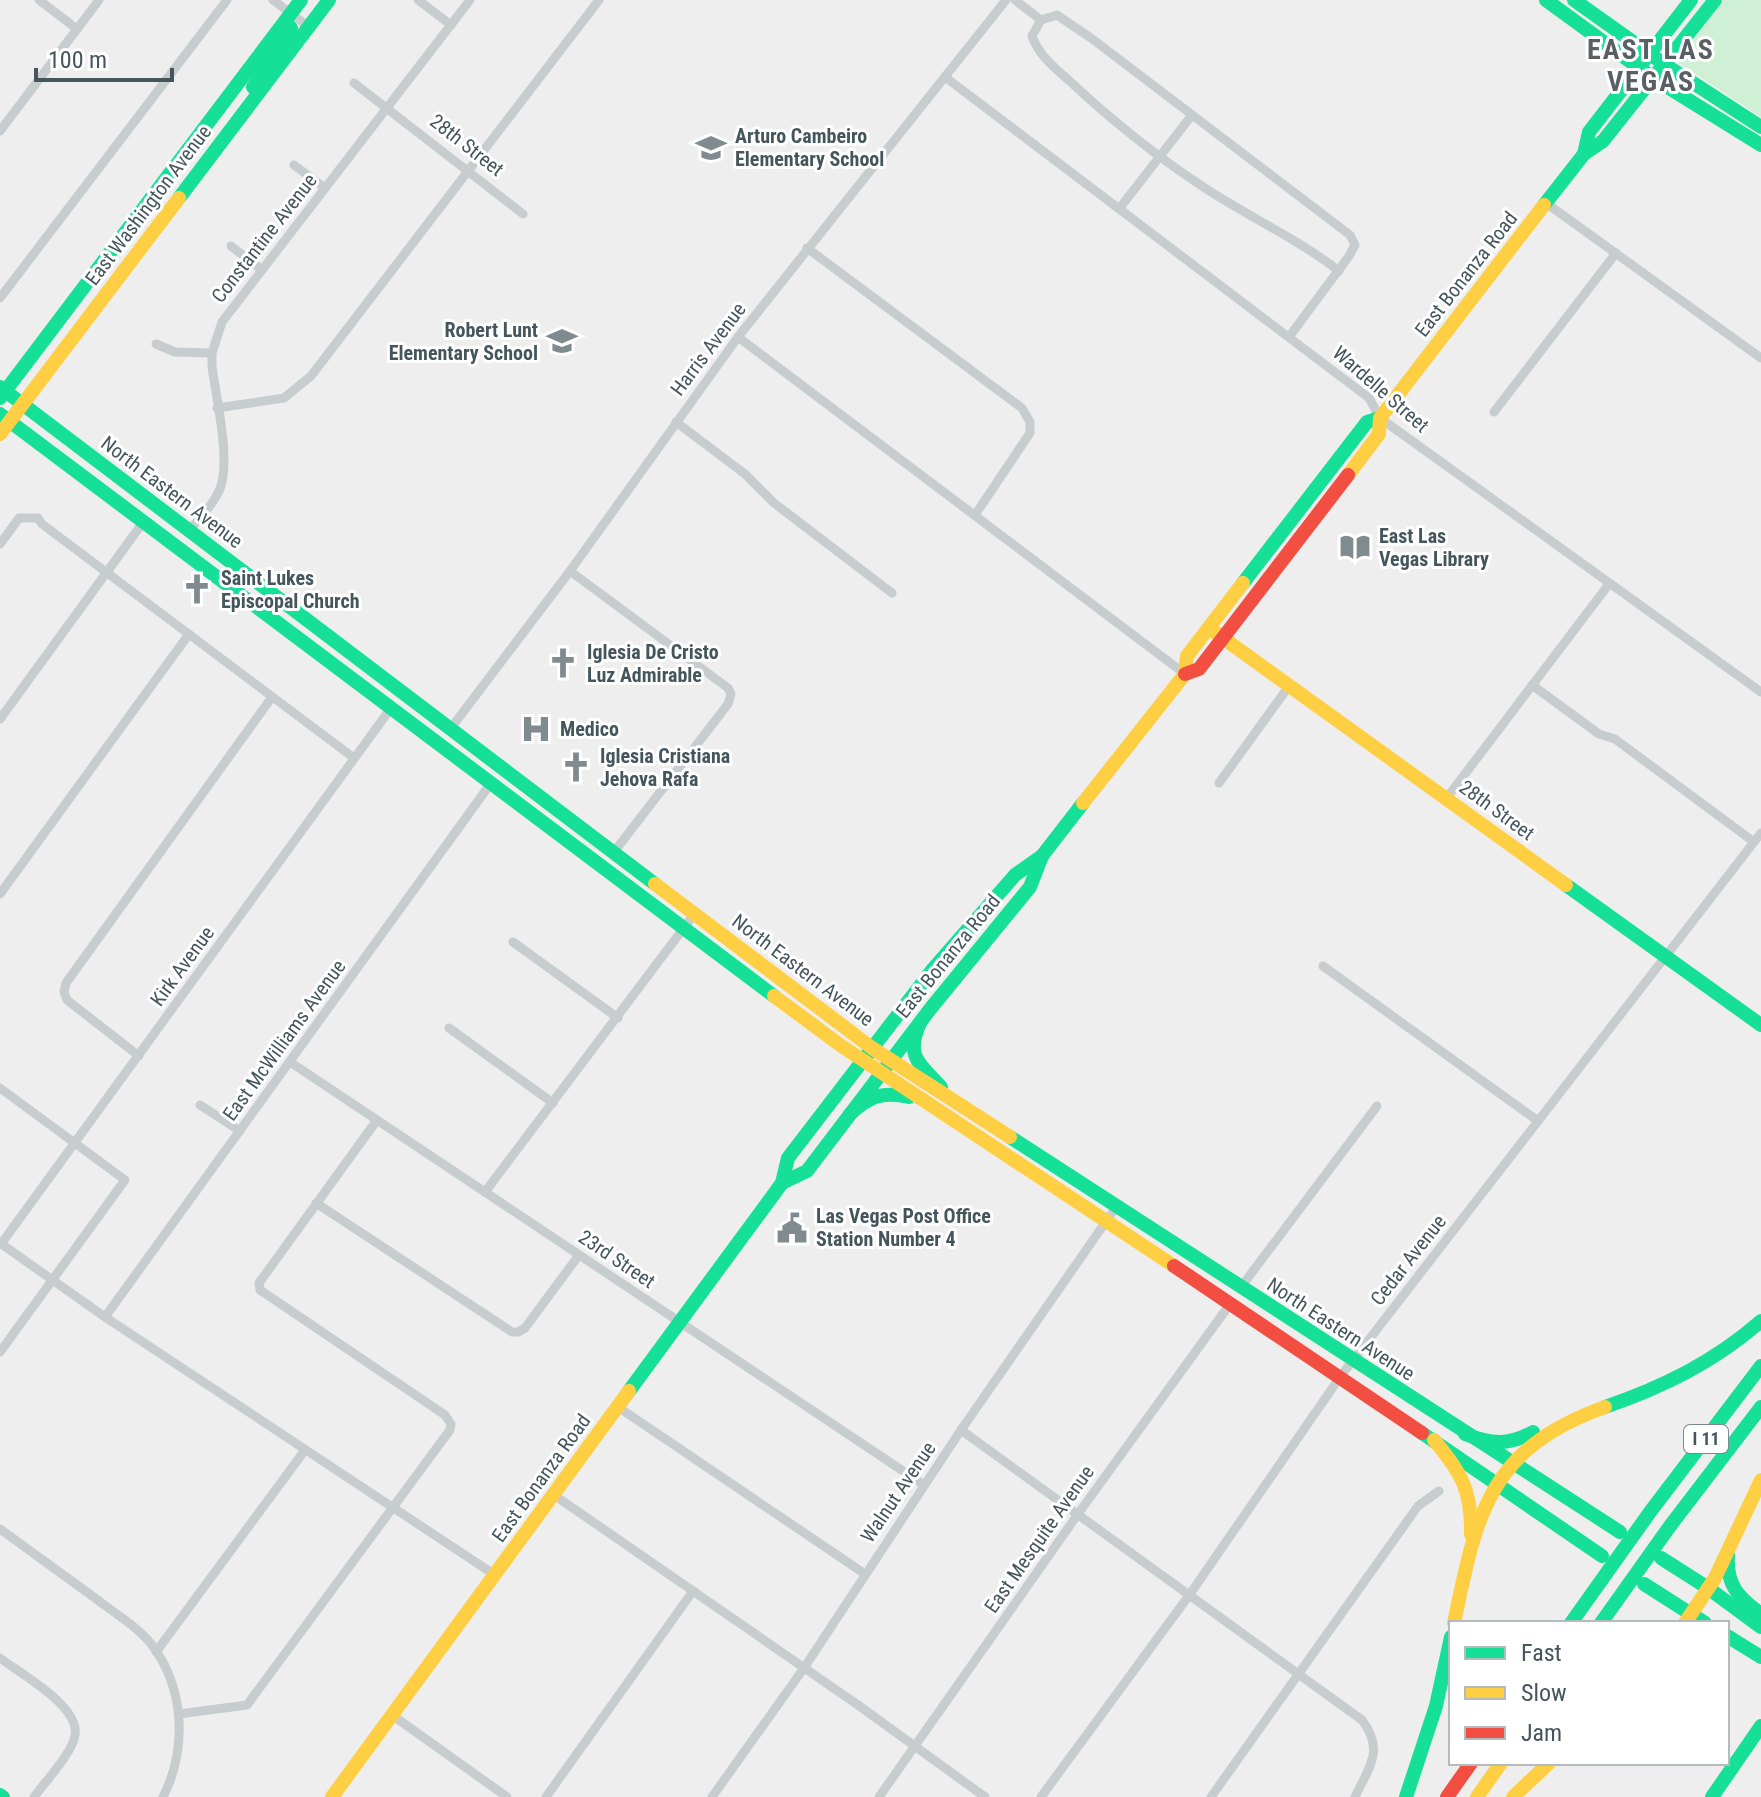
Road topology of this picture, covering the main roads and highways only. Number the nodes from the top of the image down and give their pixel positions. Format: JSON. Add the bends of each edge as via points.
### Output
{"nodes":[{"id":1,"x":301,"y":0,"type":"edge"},
{"id":2,"x":329,"y":0,"type":"edge"},
{"id":3,"x":1546,"y":0,"type":"edge"},
{"id":4,"x":1574,"y":0,"type":"edge"},
{"id":5,"x":1691,"y":0,"type":"edge"},
{"id":6,"x":1715,"y":0,"type":"edge"},
{"id":7,"x":299,"y":20,"type":"junction"},
{"id":8,"x":1650,"y":54,"type":"junction"},
{"id":9,"x":1664,"y":64,"type":"junction"},
{"id":10,"x":1639,"y":67,"type":"junction"},
{"id":11,"x":1653,"y":78,"type":"junction"},
{"id":12,"x":1761,"y":127,"type":"edge"},
{"id":13,"x":1761,"y":145,"type":"edge"},
{"id":14,"x":1584,"y":154,"type":"junction"},
{"id":15,"x":2,"y":392,"type":"edge"},
{"id":16,"x":23,"y":403,"type":"junction"},
{"id":17,"x":5,"y":417,"type":"edge"},
{"id":18,"x":1380,"y":418,"type":"junction"},
{"id":19,"x":0,"y":434,"type":"edge"},
{"id":20,"x":128,"y":509,"type":"junction"},
{"id":21,"x":189,"y":531,"type":"junction"},
{"id":22,"x":1209,"y":628,"type":"junction"},
{"id":23,"x":1223,"y":639,"type":"junction"},
{"id":24,"x":1185,"y":674,"type":"junction"},
{"id":25,"x":367,"y":690,"type":"junction"},
{"id":26,"x":451,"y":728,"type":"junction"},
{"id":27,"x":491,"y":783,"type":"junction"},
{"id":28,"x":569,"y":818,"type":"junction"},
{"id":29,"x":1042,"y":856,"type":"junction"},
{"id":30,"x":1015,"y":875,"type":"junction"},
{"id":31,"x":996,"y":929,"type":"junction"},
{"id":32,"x":920,"y":1023,"type":"junction"},
{"id":33,"x":1761,"y":1025,"type":"edge"},
{"id":34,"x":872,"y":1048,"type":"junction"},
{"id":35,"x":862,"y":1060,"type":"junction"},
{"id":36,"x":891,"y":1061,"type":"junction"},
{"id":37,"x":881,"y":1073,"type":"junction"},
{"id":38,"x":918,"y":1099,"type":"junction"},
{"id":39,"x":955,"y":1102,"type":"junction"},
{"id":40,"x":850,"y":1114,"type":"junction"},
{"id":41,"x":1019,"y":1166,"type":"junction"},
{"id":42,"x":1073,"y":1179,"type":"junction"},
{"id":43,"x":782,"y":1183,"type":"junction"},
{"id":44,"x":1761,"y":1321,"type":"edge"},
{"id":45,"x":1761,"y":1366,"type":"edge"},
{"id":46,"x":1761,"y":1407,"type":"edge"},
{"id":47,"x":1575,"y":1417,"type":"junction"},
{"id":48,"x":1465,"y":1434,"type":"junction"},
{"id":49,"x":1434,"y":1440,"type":"junction"},
{"id":50,"x":1511,"y":1464,"type":"junction"},
{"id":51,"x":1761,"y":1480,"type":"edge"},
{"id":52,"x":1496,"y":1485,"type":"junction"},
{"id":53,"x":1620,"y":1532,"type":"dead end"},
{"id":54,"x":1730,"y":1546,"type":"junction"},
{"id":55,"x":1470,"y":1554,"type":"junction"},
{"id":56,"x":1602,"y":1556,"type":"dead end"},
{"id":57,"x":1661,"y":1558,"type":"dead end"},
{"id":58,"x":1644,"y":1584,"type":"dead end"},
{"id":59,"x":1708,"y":1588,"type":"junction"},
{"id":60,"x":1761,"y":1614,"type":"edge"},
{"id":61,"x":1688,"y":1619,"type":"edge"},
{"id":62,"x":1454,"y":1621,"type":"edge"},
{"id":63,"x":1572,"y":1621,"type":"edge"},
{"id":64,"x":1602,"y":1621,"type":"edge"},
{"id":65,"x":1761,"y":1627,"type":"edge"},
{"id":66,"x":1729,"y":1638,"type":"edge"},
{"id":67,"x":1449,"y":1646,"type":"edge"},
{"id":68,"x":1761,"y":1657,"type":"edge"},
{"id":69,"x":1761,"y":1726,"type":"edge"},
{"id":70,"x":1470,"y":1765,"type":"edge"},
{"id":71,"x":1500,"y":1765,"type":"edge"},
{"id":72,"x":1547,"y":1765,"type":"edge"},
{"id":73,"x":332,"y":1797,"type":"edge"},
{"id":74,"x":1406,"y":1797,"type":"edge"},
{"id":75,"x":1447,"y":1797,"type":"edge"},
{"id":76,"x":1477,"y":1797,"type":"edge"},
{"id":77,"x":1513,"y":1797,"type":"edge"},
{"id":78,"x":1712,"y":1797,"type":"edge"}],
"edges":[{"from":1,"to":7,"type":"main road","name":"East Washington Avenue"},
{"from":2,"to":7,"type":"main road","name":"East Washington Avenue"},
{"from":3,"to":10,"type":"main road"},
{"from":4,"to":8,"type":"main road"},
{"from":5,"to":8,"type":"main road","name":"East Bonanza Road"},
{"from":6,"to":9,"type":"main road","name":"East Bonanza Road"},
{"from":7,"to":15,"type":"main road","name":"East Washington Avenue"},
{"from":7,"to":16,"type":"main road","name":"East Washington Avenue","via":[[225,137]]},
{"from":8,"to":9,"type":"main road"},
{"from":8,"to":10,"type":"main road","name":"East Bonanza Road"},
{"from":9,"to":11,"type":"main road","name":"East Bonanza Road"},
{"from":9,"to":12,"type":"main road"},
{"from":10,"to":11,"type":"main road"},
{"from":10,"to":14,"type":"main road","name":"East Bonanza Road","via":[[1589,132]]},
{"from":11,"to":13,"type":"main road"},
{"from":11,"to":14,"type":"main road","name":"East Bonanza Road","via":[[1603,141]]},
{"from":14,"to":18,"type":"main road","name":"East Bonanza Road"},
{"from":15,"to":16,"type":"main road","name":"North Eastern Avenue"},
{"from":16,"to":17,"type":"main road","name":"East Washington Avenue"},
{"from":16,"to":21,"type":"main road","name":"North Eastern Avenue"},
{"from":17,"to":19,"type":"main road","name":"East Washington Avenue"},
{"from":17,"to":20,"type":"main road","name":"North Eastern Avenue"},
{"from":18,"to":22,"type":"main road","name":"East Bonanza Road","via":[[1367,422]]},
{"from":18,"to":23,"type":"main road","name":"East Bonanza Road","via":[[1379,434]]},
{"from":20,"to":21,"type":"main road","via":[[146,512],[171,531]]},
{"from":20,"to":25,"type":"main road","name":"North Eastern Avenue"},
{"from":21,"to":26,"type":"main road","name":"North Eastern Avenue"},
{"from":22,"to":23,"type":"main road","name":"28th Street"},
{"from":22,"to":24,"type":"main road","name":"East Bonanza Road","via":[[1187,656]]},
{"from":23,"to":24,"type":"main road","name":"East Bonanza Road","via":[[1199,669]]},
{"from":23,"to":33,"type":"main road","name":"28th Street"},
{"from":24,"to":29,"type":"main road","name":"East Bonanza Road"},
{"from":25,"to":26,"type":"main road","via":[[386,691],[435,728]]},
{"from":25,"to":27,"type":"main road","name":"North Eastern Avenue"},
{"from":26,"to":28,"type":"main road","name":"North Eastern Avenue"},
{"from":27,"to":28,"type":"main road","via":[[499,780]]},
{"from":27,"to":35,"type":"main road","name":"North Eastern Avenue"},
{"from":28,"to":34,"type":"main road","name":"North Eastern Avenue"},
{"from":29,"to":30,"type":"main road","name":"East Bonanza Road"},
{"from":29,"to":31,"type":"main road","name":"East Bonanza Road","via":[[1030,887]]},
{"from":30,"to":31,"type":"main road","via":[[995,915]]},
{"from":30,"to":34,"type":"main road","name":"East Bonanza Road"},
{"from":31,"to":32,"type":"main road","name":"East Bonanza Road"},
{"from":32,"to":36,"type":"main road","name":"East Bonanza Road"},
{"from":32,"to":39,"type":"main road","via":[[912,1040],[913,1058]]},
{"from":34,"to":35,"type":"main road","name":"East Bonanza Road"},
{"from":34,"to":36,"type":"main road","name":"North Eastern Avenue"},
{"from":35,"to":37,"type":"main road","name":"North Eastern Avenue"},
{"from":35,"to":43,"type":"main road","name":"East Bonanza Road","via":[[788,1158]]},
{"from":36,"to":37,"type":"main road","name":"East Bonanza Road"},
{"from":36,"to":39,"type":"main road","name":"North Eastern Avenue"},
{"from":37,"to":38,"type":"main road","name":"North Eastern Avenue"},
{"from":37,"to":40,"type":"main road","name":"East Bonanza Road"},
{"from":38,"to":40,"type":"main road","via":[[879,1092]]},
{"from":38,"to":41,"type":"main road","name":"North Eastern Avenue"},
{"from":39,"to":42,"type":"main road","name":"North Eastern Avenue"},
{"from":40,"to":43,"type":"main road","name":"East Bonanza Road","via":[[807,1171]]},
{"from":41,"to":42,"type":"main road","via":[[1029,1162],[1059,1181]]},
{"from":41,"to":49,"type":"main road","name":"North Eastern Avenue"},
{"from":42,"to":48,"type":"main road","name":"North Eastern Avenue"},
{"from":43,"to":73,"type":"main road","name":"East Bonanza Road"},
{"from":44,"to":47,"type":"main road","via":[[1711,1360],[1677,1378]]},
{"from":45,"to":63,"type":"main road","number":"I 11"},
{"from":46,"to":64,"type":"main road","number":"I 11"},
{"from":47,"to":48,"type":"main road","via":[[1562,1416],[1508,1444]]},
{"from":47,"to":50,"type":"main road","via":[[1541,1435]]},
{"from":48,"to":50,"type":"main road","name":"North Eastern Avenue"},
{"from":49,"to":52,"type":"main road","name":"North Eastern Avenue"},
{"from":49,"to":55,"type":"main road","via":[[1468,1486]]},
{"from":50,"to":52,"type":"main road"},
{"from":50,"to":53,"type":"main road","name":"North Eastern Avenue"},
{"from":51,"to":54,"type":"main road"},
{"from":52,"to":55,"type":"main road"},
{"from":52,"to":56,"type":"main road","name":"North Eastern Avenue"},
{"from":54,"to":59,"type":"main road"},
{"from":54,"to":60,"type":"main road","via":[[1730,1585]]},
{"from":55,"to":62,"type":"main road"},
{"from":57,"to":59,"type":"main road"},
{"from":58,"to":61,"type":"main road"},
{"from":59,"to":61,"type":"main road"},
{"from":59,"to":65,"type":"main road"},
{"from":66,"to":68,"type":"main road"},
{"from":67,"to":74,"type":"main road"},
{"from":69,"to":78,"type":"main road"},
{"from":70,"to":75,"type":"main road"},
{"from":71,"to":76,"type":"main road"},
{"from":72,"to":77,"type":"main road"}]}
